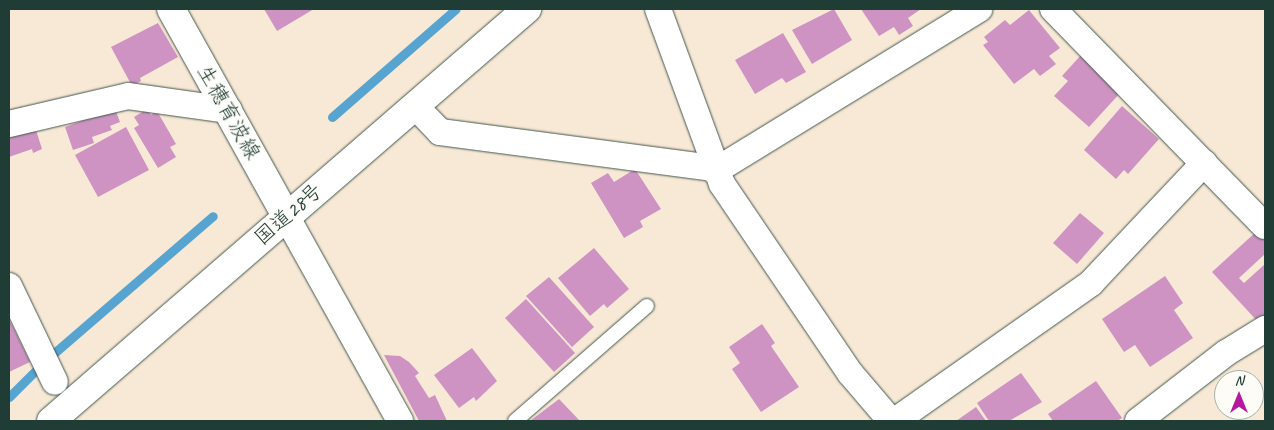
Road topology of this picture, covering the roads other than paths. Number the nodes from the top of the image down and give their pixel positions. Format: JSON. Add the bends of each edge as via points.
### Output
{"nodes":[{"id":1,"x":171,"y":9,"type":"edge"},
{"id":2,"x":527,"y":9,"type":"edge"},
{"id":3,"x":658,"y":9,"type":"edge"},
{"id":4,"x":979,"y":9,"type":"edge"},
{"id":5,"x":1053,"y":9,"type":"edge"},
{"id":6,"x":415,"y":106,"type":"junction"},
{"id":7,"x":229,"y":110,"type":"junction"},
{"id":8,"x":9,"y":124,"type":"edge"},
{"id":9,"x":1204,"y":163,"type":"junction"},
{"id":10,"x":714,"y":169,"type":"junction"},
{"id":11,"x":286,"y":216,"type":"junction"},
{"id":12,"x":1265,"y":226,"type":"edge"},
{"id":13,"x":9,"y":286,"type":"edge"},
{"id":14,"x":647,"y":306,"type":"dead end"},
{"id":15,"x":1265,"y":329,"type":"edge"},
{"id":16,"x":55,"y":382,"type":"dead end"},
{"id":17,"x":51,"y":421,"type":"edge"},
{"id":18,"x":400,"y":421,"type":"edge"},
{"id":19,"x":515,"y":421,"type":"edge"},
{"id":20,"x":890,"y":421,"type":"edge"},
{"id":21,"x":895,"y":421,"type":"edge"},
{"id":22,"x":1138,"y":421,"type":"edge"}],
"edges":[{"from":1,"to":7,"type":"main road","name":"生穂育波線"},
{"from":2,"to":6,"type":"main road","name":"国道28号"},
{"from":3,"to":10,"type":"street"},
{"from":4,"to":10,"type":"street"},
{"from":5,"to":9,"type":"street"},
{"from":6,"to":10,"type":"street","via":[[440,132]]},
{"from":6,"to":11,"type":"main road","name":"国道28号"},
{"from":7,"to":8,"type":"street","via":[[128,96]]},
{"from":7,"to":11,"type":"main road","name":"生穂育波線"},
{"from":9,"to":12,"type":"street"},
{"from":9,"to":21,"type":"street","via":[[1091,283]]},
{"from":10,"to":20,"type":"street","via":[[850,373]]},
{"from":11,"to":17,"type":"main road","name":"国道28号"},
{"from":11,"to":18,"type":"street"},
{"from":13,"to":16,"type":"street"},
{"from":14,"to":19,"type":"lane"},
{"from":15,"to":22,"type":"street","via":[[1226,353]]}]}
